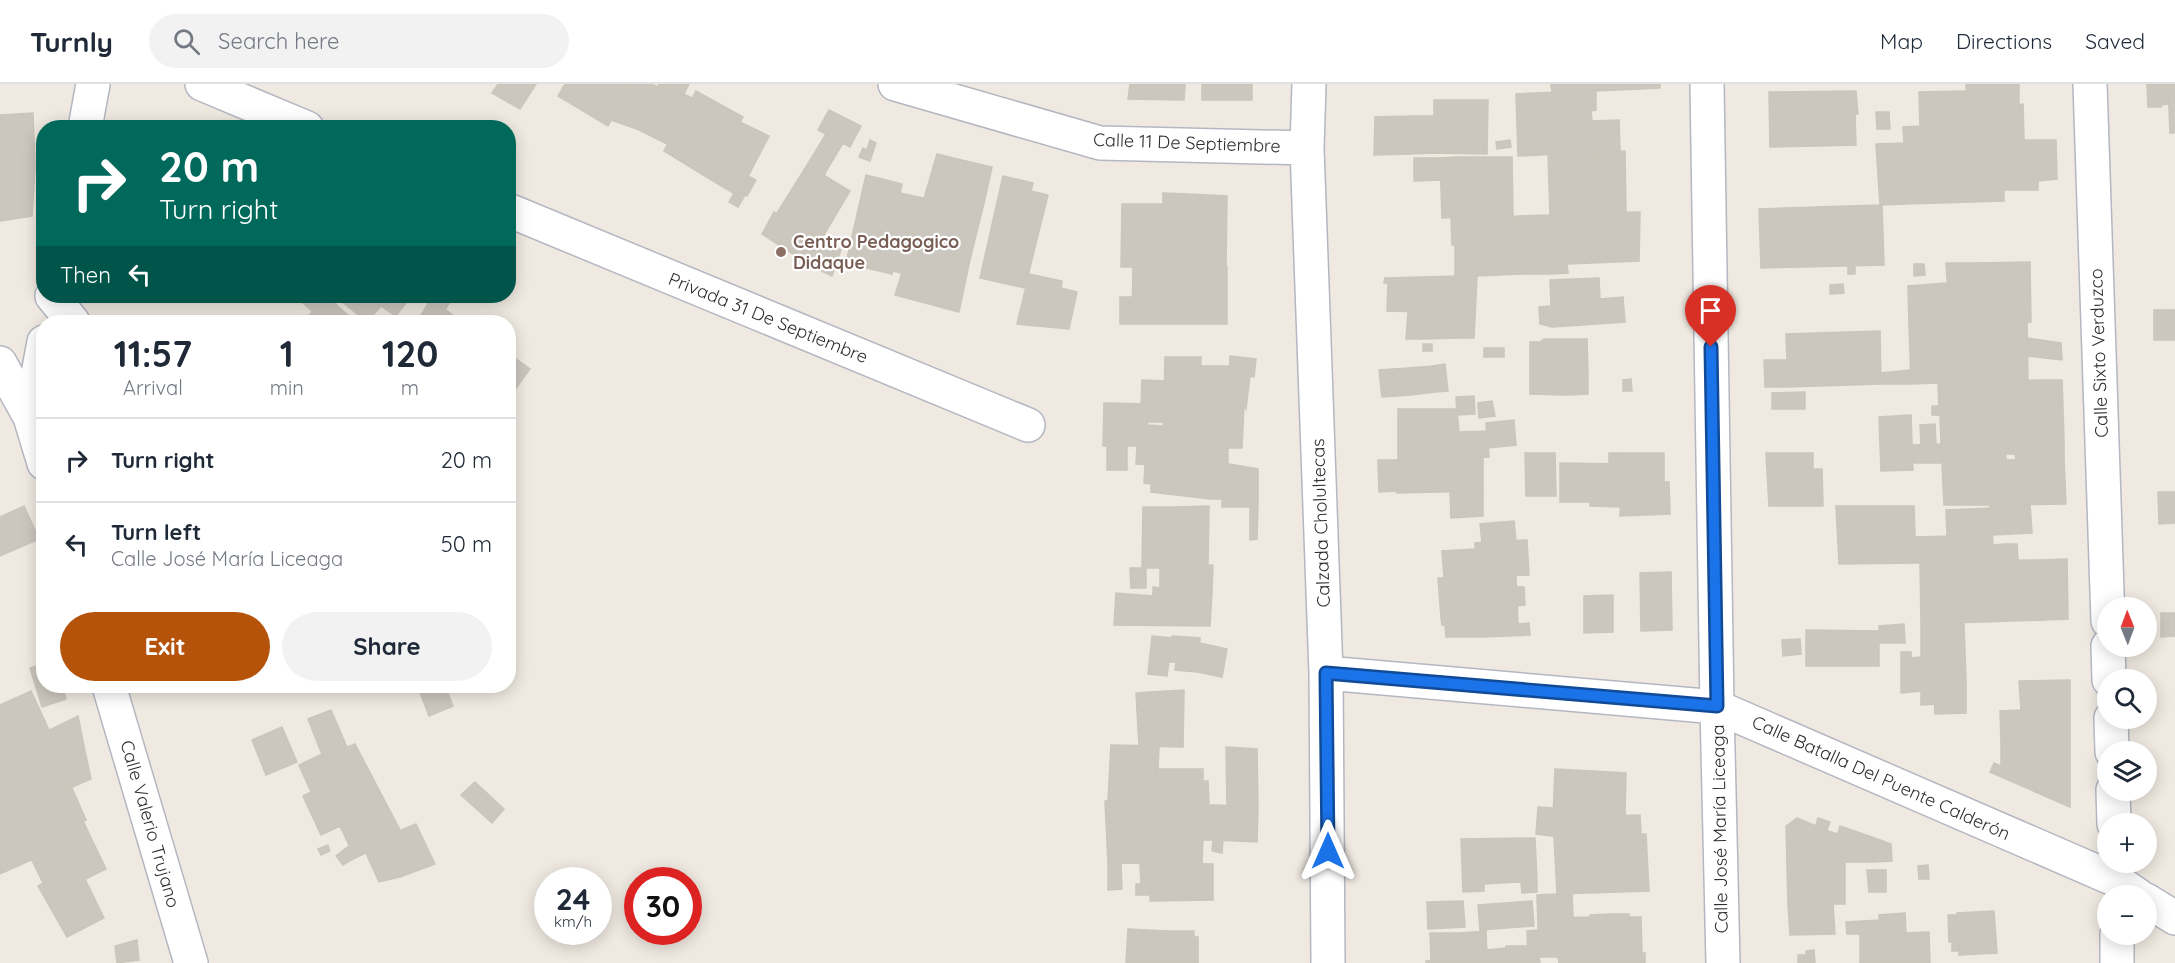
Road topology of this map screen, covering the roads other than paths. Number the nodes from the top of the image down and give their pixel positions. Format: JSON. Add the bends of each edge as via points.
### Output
{"nodes":[{"id":1,"x":93,"y":84,"type":"edge"},
{"id":2,"x":202,"y":84,"type":"edge"},
{"id":3,"x":895,"y":84,"type":"edge"},
{"id":4,"x":1310,"y":84,"type":"edge"},
{"id":5,"x":1707,"y":84,"type":"edge"},
{"id":6,"x":2090,"y":84,"type":"edge"},
{"id":7,"x":86,"y":120,"type":"edge"},
{"id":8,"x":289,"y":120,"type":"edge"},
{"id":9,"x":1307,"y":148,"type":"junction"},
{"id":10,"x":516,"y":213,"type":"edge"},
{"id":11,"x":58,"y":303,"type":"edge"},
{"id":12,"x":67,"y":315,"type":"edge"},
{"id":13,"x":0,"y":363,"type":"edge"},
{"id":14,"x":36,"y":385,"type":"edge"},
{"id":15,"x":30,"y":417,"type":"junction"},
{"id":16,"x":1028,"y":425,"type":"dead end"},
{"id":17,"x":36,"y":437,"type":"edge"},
{"id":18,"x":2107,"y":597,"type":"edge"},
{"id":19,"x":1326,"y":673,"type":"junction"},
{"id":20,"x":111,"y":693,"type":"edge"},
{"id":21,"x":1717,"y":706,"type":"junction"},
{"id":22,"x":2122,"y":884,"type":"edge"},
{"id":23,"x":2157,"y":907,"type":"edge"},
{"id":24,"x":2175,"y":918,"type":"edge"},
{"id":25,"x":2116,"y":945,"type":"edge"},
{"id":26,"x":191,"y":963,"type":"edge"},
{"id":27,"x":1328,"y":963,"type":"edge"},
{"id":28,"x":1723,"y":963,"type":"edge"},
{"id":29,"x":2117,"y":963,"type":"edge"}],
"edges":[{"from":1,"to":7,"type":"street"},
{"from":2,"to":8,"type":"street"},
{"from":3,"to":9,"type":"street","name":"Calle 11 De Septiembre","via":[[1100,143]]},
{"from":4,"to":9,"type":"street","name":"Calzada Cholultecas"},
{"from":5,"to":21,"type":"street","name":"Calle José María Liceaga"},
{"from":6,"to":18,"type":"street","name":"Calle Sixto Verduzco"},
{"from":9,"to":19,"type":"street","name":"Calzada Cholultecas"},
{"from":10,"to":16,"type":"street","name":"Privada 31 De Septiembre"},
{"from":11,"to":12,"type":"street"},
{"from":13,"to":15,"type":"street"},
{"from":14,"to":15,"type":"street"},
{"from":15,"to":17,"type":"street"},
{"from":19,"to":21,"type":"street","name":"Calle Batalla Del Puente Calderón"},
{"from":19,"to":27,"type":"street","name":"Calzada Cholultecas"},
{"from":20,"to":26,"type":"street","name":"Calle Valerio Trujano"},
{"from":21,"to":22,"type":"street","name":"Calle Batalla Del Puente Calderón"},
{"from":21,"to":28,"type":"street","name":"Calle José María Liceaga"},
{"from":23,"to":24,"type":"street"},
{"from":25,"to":29,"type":"street"}]}
